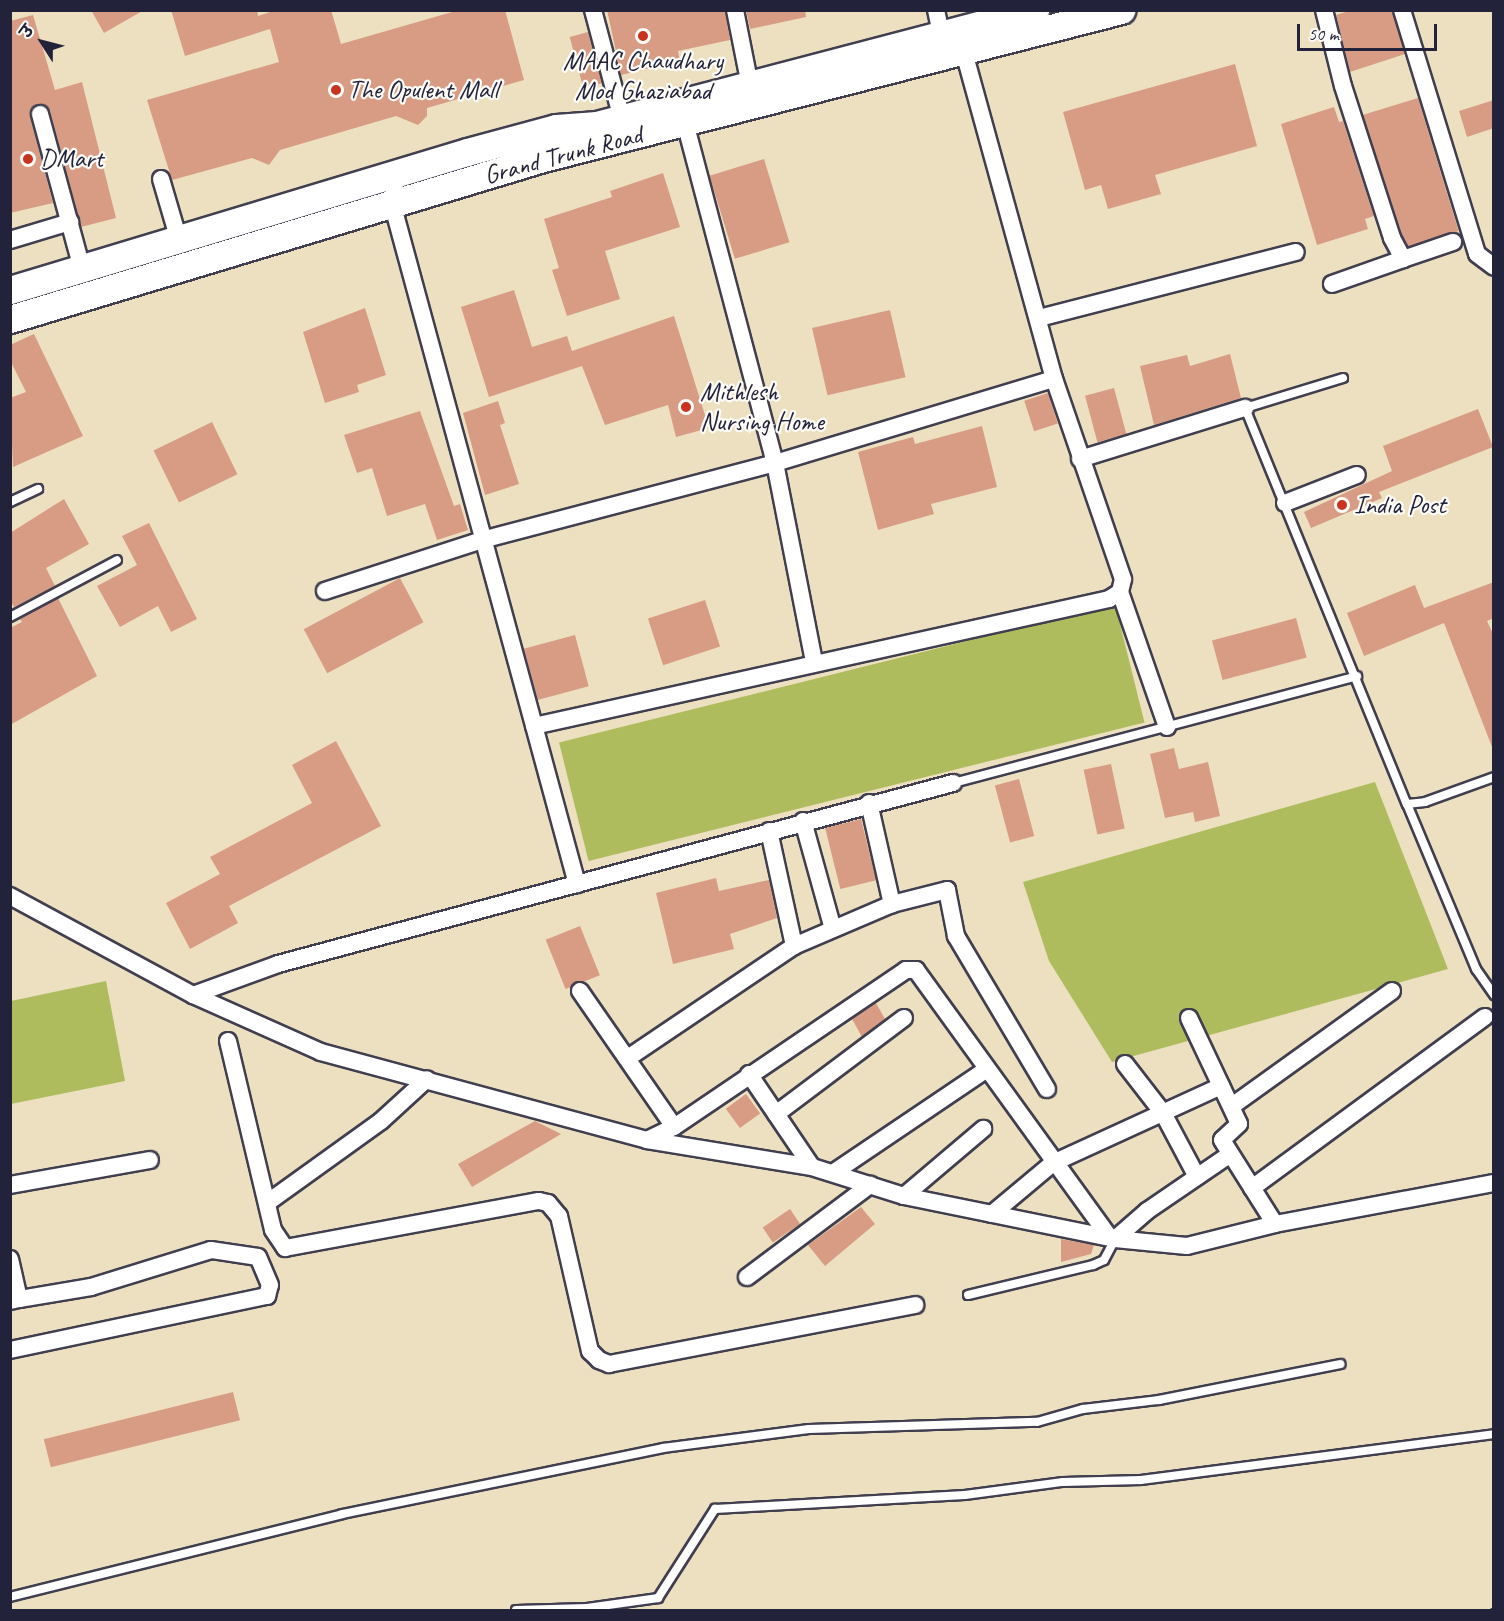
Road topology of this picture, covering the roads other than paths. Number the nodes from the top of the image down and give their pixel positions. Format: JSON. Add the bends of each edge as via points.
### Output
{"nodes":[{"id":1,"x":593,"y":10,"type":"edge"},
{"id":2,"x":735,"y":10,"type":"edge"},
{"id":3,"x":1035,"y":10,"type":"edge"},
{"id":4,"x":1121,"y":10,"type":"edge"},
{"id":5,"x":1324,"y":10,"type":"edge"},
{"id":6,"x":1402,"y":10,"type":"edge"},
{"id":7,"x":947,"y":39,"type":"edge"},
{"id":8,"x":750,"y":86,"type":"junction"},
{"id":9,"x":40,"y":114,"type":"dead end"},
{"id":10,"x":682,"y":114,"type":"junction"},
{"id":11,"x":622,"y":119,"type":"junction"},
{"id":12,"x":396,"y":176,"type":"junction"},
{"id":13,"x":161,"y":179,"type":"dead end"},
{"id":14,"x":392,"y":203,"type":"junction"},
{"id":15,"x":70,"y":222,"type":"junction"},
{"id":16,"x":10,"y":240,"type":"edge"},
{"id":17,"x":180,"y":240,"type":"junction"},
{"id":18,"x":1453,"y":242,"type":"dead end"},
{"id":19,"x":1296,"y":252,"type":"dead end"},
{"id":20,"x":1402,"y":259,"type":"junction"},
{"id":21,"x":1494,"y":267,"type":"edge"},
{"id":22,"x":82,"y":268,"type":"junction"},
{"id":23,"x":1332,"y":284,"type":"dead end"},
{"id":24,"x":10,"y":290,"type":"edge"},
{"id":25,"x":1039,"y":318,"type":"junction"},
{"id":26,"x":10,"y":319,"type":"edge"},
{"id":27,"x":1342,"y":378,"type":"dead end"},
{"id":28,"x":1054,"y":379,"type":"junction"},
{"id":29,"x":1245,"y":408,"type":"junction"},
{"id":30,"x":1080,"y":459,"type":"junction"},
{"id":31,"x":774,"y":462,"type":"junction"},
{"id":32,"x":1357,"y":475,"type":"dead end"},
{"id":33,"x":38,"y":489,"type":"dead end"},
{"id":34,"x":10,"y":502,"type":"edge"},
{"id":35,"x":1285,"y":504,"type":"junction"},
{"id":36,"x":482,"y":540,"type":"junction"},
{"id":37,"x":117,"y":560,"type":"dead end"},
{"id":38,"x":325,"y":591,"type":"dead end"},
{"id":39,"x":1120,"y":592,"type":"junction"},
{"id":40,"x":10,"y":617,"type":"edge"},
{"id":41,"x":814,"y":662,"type":"junction"},
{"id":42,"x":1357,"y":676,"type":"junction"},
{"id":43,"x":534,"y":726,"type":"junction"},
{"id":44,"x":1167,"y":727,"type":"junction"},
{"id":45,"x":1494,"y":777,"type":"edge"},
{"id":46,"x":953,"y":783,"type":"joint"},
{"id":47,"x":869,"y":803,"type":"junction"},
{"id":48,"x":1407,"y":804,"type":"junction"},
{"id":49,"x":803,"y":821,"type":"junction"},
{"id":50,"x":769,"y":831,"type":"junction"},
{"id":51,"x":577,"y":884,"type":"junction"},
{"id":52,"x":10,"y":896,"type":"edge"},
{"id":53,"x":892,"y":904,"type":"junction"},
{"id":54,"x":833,"y":929,"type":"junction"},
{"id":55,"x":794,"y":946,"type":"junction"},
{"id":56,"x":580,"y":991,"type":"dead end"},
{"id":57,"x":1392,"y":991,"type":"dead end"},
{"id":58,"x":192,"y":995,"type":"junction"},
{"id":59,"x":1494,"y":995,"type":"edge"},
{"id":60,"x":1485,"y":1017,"type":"dead end"},
{"id":61,"x":904,"y":1018,"type":"dead end"},
{"id":62,"x":1189,"y":1018,"type":"dead end"},
{"id":63,"x":228,"y":1041,"type":"dead end"},
{"id":64,"x":628,"y":1058,"type":"junction"},
{"id":65,"x":1125,"y":1064,"type":"dead end"},
{"id":66,"x":987,"y":1069,"type":"junction"},
{"id":67,"x":749,"y":1074,"type":"junction"},
{"id":68,"x":427,"y":1078,"type":"junction"},
{"id":69,"x":1221,"y":1086,"type":"junction"},
{"id":70,"x":1047,"y":1089,"type":"dead end"},
{"id":71,"x":1232,"y":1106,"type":"junction"},
{"id":72,"x":1163,"y":1113,"type":"junction"},
{"id":73,"x":776,"y":1114,"type":"junction"},
{"id":74,"x":674,"y":1127,"type":"junction"},
{"id":75,"x":983,"y":1129,"type":"dead end"},
{"id":76,"x":647,"y":1140,"type":"junction"},
{"id":77,"x":1229,"y":1155,"type":"junction"},
{"id":78,"x":150,"y":1160,"type":"dead end"},
{"id":79,"x":1053,"y":1163,"type":"junction"},
{"id":80,"x":812,"y":1167,"type":"junction"},
{"id":81,"x":833,"y":1173,"type":"junction"},
{"id":82,"x":1197,"y":1177,"type":"junction"},
{"id":83,"x":1494,"y":1183,"type":"edge"},
{"id":84,"x":10,"y":1185,"type":"edge"},
{"id":85,"x":870,"y":1185,"type":"junction"},
{"id":86,"x":1252,"y":1188,"type":"junction"},
{"id":87,"x":904,"y":1196,"type":"junction"},
{"id":88,"x":267,"y":1203,"type":"junction"},
{"id":89,"x":992,"y":1214,"type":"junction"},
{"id":90,"x":1275,"y":1224,"type":"junction"},
{"id":91,"x":1112,"y":1238,"type":"junction"},
{"id":92,"x":10,"y":1259,"type":"edge"},
{"id":93,"x":747,"y":1276,"type":"dead end"},
{"id":94,"x":968,"y":1295,"type":"dead end"},
{"id":95,"x":15,"y":1300,"type":"edge"},
{"id":96,"x":915,"y":1305,"type":"dead end"},
{"id":97,"x":10,"y":1350,"type":"edge"},
{"id":98,"x":1340,"y":1364,"type":"dead end"},
{"id":99,"x":1494,"y":1434,"type":"edge"},
{"id":100,"x":10,"y":1597,"type":"edge"},
{"id":101,"x":516,"y":1611,"type":"edge"}],
"edges":[{"from":1,"to":11,"type":"street"},
{"from":2,"to":8,"type":"street"},
{"from":3,"to":7,"type":"highway","name":"Grand Trunk Road"},
{"from":4,"to":7,"type":"highway","name":"Grand Trunk Road"},
{"from":5,"to":20,"type":"street","via":[[1343,86]]},
{"from":6,"to":21,"type":"street","via":[[1477,254]]},
{"from":7,"to":8,"type":"highway","name":"Grand Trunk Road"},
{"from":7,"to":10,"type":"highway","name":"Grand Trunk Road"},
{"from":7,"to":25,"type":"street"},
{"from":8,"to":10,"type":"highway","name":"Grand Trunk Road"},
{"from":9,"to":15,"type":"street"},
{"from":10,"to":11,"type":"highway","name":"Grand Trunk Road"},
{"from":10,"to":14,"type":"highway","name":"Grand Trunk Road"},
{"from":10,"to":31,"type":"street"},
{"from":11,"to":12,"type":"highway","name":"Grand Trunk Road","via":[[556,128]]},
{"from":12,"to":14,"type":"street"},
{"from":12,"to":17,"type":"highway","name":"Grand Trunk Road"},
{"from":13,"to":17,"type":"street"},
{"from":14,"to":26,"type":"highway","name":"Grand Trunk Road"},
{"from":14,"to":36,"type":"street"},
{"from":15,"to":16,"type":"street"},
{"from":15,"to":22,"type":"street"},
{"from":17,"to":22,"type":"highway","name":"Grand Trunk Road"},
{"from":18,"to":20,"type":"street"},
{"from":19,"to":25,"type":"street"},
{"from":20,"to":23,"type":"street"},
{"from":22,"to":24,"type":"highway","name":"Grand Trunk Road"},
{"from":25,"to":28,"type":"street"},
{"from":27,"to":29,"type":"lane"},
{"from":28,"to":30,"type":"street"},
{"from":28,"to":31,"type":"street"},
{"from":29,"to":30,"type":"street"},
{"from":29,"to":35,"type":"lane"},
{"from":30,"to":39,"type":"street","via":[[1123,579]]},
{"from":31,"to":36,"type":"street"},
{"from":31,"to":41,"type":"street"},
{"from":32,"to":35,"type":"street"},
{"from":33,"to":34,"type":"lane"},
{"from":35,"to":42,"type":"lane"},
{"from":36,"to":38,"type":"street"},
{"from":36,"to":43,"type":"street"},
{"from":37,"to":40,"type":"lane"},
{"from":39,"to":41,"type":"street","via":[[1109,599]]},
{"from":39,"to":44,"type":"street"},
{"from":41,"to":43,"type":"street"},
{"from":42,"to":44,"type":"lane"},
{"from":42,"to":48,"type":"lane"},
{"from":43,"to":51,"type":"street"},
{"from":44,"to":46,"type":"lane"},
{"from":45,"to":48,"type":"lane","via":[[1425,802]]},
{"from":46,"to":47,"type":"street"},
{"from":47,"to":49,"type":"street"},
{"from":47,"to":53,"type":"street"},
{"from":48,"to":59,"type":"lane","via":[[1476,969]]},
{"from":49,"to":50,"type":"street"},
{"from":49,"to":54,"type":"street"},
{"from":50,"to":51,"type":"street"},
{"from":50,"to":55,"type":"street"},
{"from":51,"to":58,"type":"street","via":[[278,964]]},
{"from":52,"to":58,"type":"street"},
{"from":53,"to":54,"type":"street"},
{"from":53,"to":70,"type":"street","via":[[947,890],[956,936]]},
{"from":54,"to":55,"type":"street"},
{"from":55,"to":64,"type":"street"},
{"from":56,"to":64,"type":"street"},
{"from":57,"to":71,"type":"street"},
{"from":58,"to":68,"type":"street","via":[[321,1052]]},
{"from":60,"to":86,"type":"street"},
{"from":61,"to":73,"type":"street"},
{"from":62,"to":69,"type":"street"},
{"from":63,"to":88,"type":"street"},
{"from":64,"to":74,"type":"street"},
{"from":65,"to":72,"type":"street"},
{"from":66,"to":67,"type":"street","via":[[922,976],[916,970],[906,970]]},
{"from":66,"to":79,"type":"street"},
{"from":66,"to":81,"type":"street"},
{"from":67,"to":73,"type":"street"},
{"from":67,"to":74,"type":"street"},
{"from":68,"to":76,"type":"street"},
{"from":68,"to":88,"type":"street","via":[[381,1121]]},
{"from":69,"to":71,"type":"street"},
{"from":69,"to":72,"type":"street"},
{"from":71,"to":77,"type":"street","via":[[1239,1124],[1222,1140]]},
{"from":72,"to":79,"type":"street"},
{"from":72,"to":82,"type":"street"},
{"from":73,"to":80,"type":"street"},
{"from":74,"to":76,"type":"street"},
{"from":75,"to":87,"type":"street"},
{"from":76,"to":80,"type":"street"},
{"from":77,"to":82,"type":"street"},
{"from":77,"to":86,"type":"street"},
{"from":78,"to":84,"type":"street"},
{"from":79,"to":89,"type":"street"},
{"from":79,"to":91,"type":"street"},
{"from":80,"to":81,"type":"street"},
{"from":81,"to":85,"type":"street"},
{"from":82,"to":91,"type":"street"},
{"from":83,"to":90,"type":"street"},
{"from":85,"to":87,"type":"street"},
{"from":85,"to":93,"type":"street"},
{"from":86,"to":90,"type":"street"},
{"from":87,"to":89,"type":"street"},
{"from":88,"to":96,"type":"street","via":[[276,1240],[285,1248],[539,1201],[548,1203],[559,1216],[590,1351],[609,1364]]},
{"from":89,"to":91,"type":"street"},
{"from":90,"to":91,"type":"street","via":[[1174,1248]]},
{"from":91,"to":94,"type":"lane","via":[[1104,1260],[1093,1265]]},
{"from":92,"to":95,"type":"street"},
{"from":95,"to":97,"type":"street","via":[[91,1287],[211,1250],[258,1257],[270,1285],[267,1296]]},
{"from":98,"to":100,"type":"lane","via":[[1159,1400],[1083,1409],[1037,1422],[809,1429],[663,1448],[342,1514]]},
{"from":99,"to":101,"type":"lane","via":[[1141,1480],[1063,1482],[964,1495],[715,1509],[658,1598],[587,1608]]}]}
